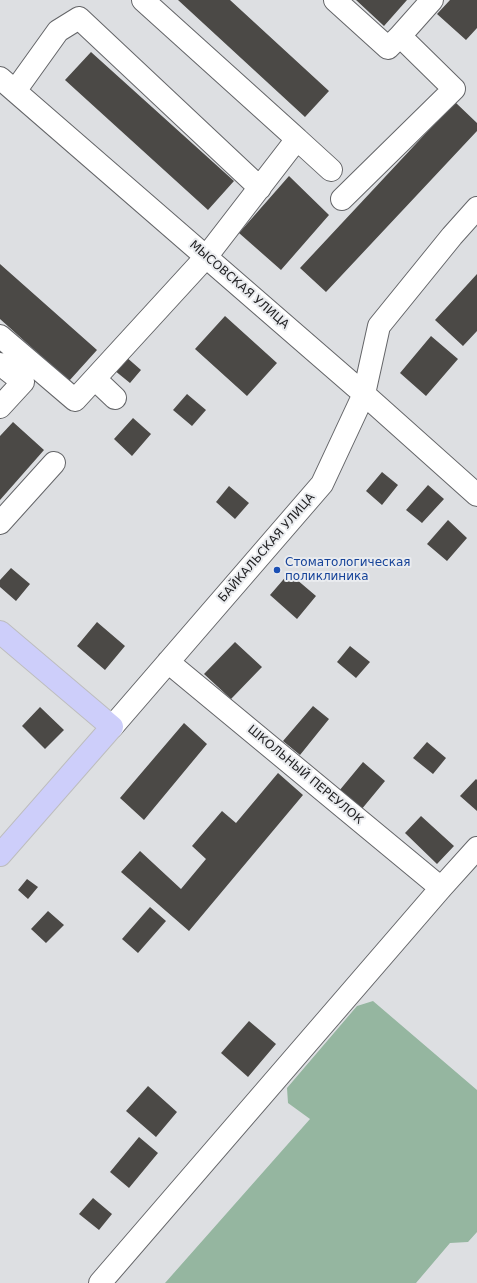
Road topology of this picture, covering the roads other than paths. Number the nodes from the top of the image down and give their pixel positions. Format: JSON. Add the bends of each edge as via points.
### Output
{"nodes":[{"id":1,"x":142,"y":0,"type":"edge"},
{"id":2,"x":335,"y":0,"type":"edge"},
{"id":3,"x":432,"y":0,"type":"edge"},
{"id":4,"x":400,"y":36,"type":"junction"},
{"id":5,"x":4,"y":83,"type":"edge"},
{"id":6,"x":297,"y":139,"type":"junction"},
{"id":7,"x":331,"y":170,"type":"dead end"},
{"id":8,"x":260,"y":188,"type":"junction"},
{"id":9,"x":342,"y":199,"type":"dead end"},
{"id":10,"x":477,"y":208,"type":"edge"},
{"id":11,"x":206,"y":257,"type":"junction"},
{"id":12,"x":0,"y":336,"type":"edge"},
{"id":13,"x":0,"y":364,"type":"edge"},
{"id":14,"x":95,"y":379,"type":"junction"},
{"id":15,"x":364,"y":394,"type":"junction"},
{"id":16,"x":115,"y":398,"type":"dead end"},
{"id":17,"x":0,"y":407,"type":"edge"},
{"id":18,"x":54,"y":463,"type":"dead end"},
{"id":19,"x":477,"y":495,"type":"edge"},
{"id":20,"x":0,"y":524,"type":"edge"},
{"id":21,"x":0,"y":632,"type":"edge"},
{"id":22,"x":168,"y":662,"type":"junction"},
{"id":23,"x":112,"y":727,"type":"junction"},
{"id":24,"x":477,"y":848,"type":"edge"},
{"id":25,"x":0,"y":855,"type":"edge"},
{"id":26,"x":441,"y":888,"type":"junction"},
{"id":27,"x":100,"y":1283,"type":"edge"}],
"edges":[{"from":1,"to":6,"type":"street"},
{"from":2,"to":4,"type":"street","via":[[388,48]]},
{"from":3,"to":4,"type":"street"},
{"from":4,"to":9,"type":"street","via":[[454,89]]},
{"from":5,"to":8,"type":"street","via":[[58,31],[79,18]]},
{"from":5,"to":11,"type":"street","name":"МЫСОВСКАЯ УЛИЦА"},
{"from":6,"to":7,"type":"street"},
{"from":6,"to":8,"type":"street"},
{"from":8,"to":11,"type":"street"},
{"from":10,"to":15,"type":"street","name":"БАЙКАЛЬСКАЯ УЛИЦА","via":[[379,326]]},
{"from":11,"to":14,"type":"street"},
{"from":11,"to":15,"type":"street","name":"МЫСОВСКАЯ УЛИЦА"},
{"from":12,"to":14,"type":"street","via":[[75,400]]},
{"from":13,"to":17,"type":"street","via":[[23,382]]},
{"from":14,"to":16,"type":"street"},
{"from":15,"to":19,"type":"street","name":"МЫСОВСКАЯ УЛИЦА"},
{"from":15,"to":22,"type":"street","name":"БАЙКАЛЬСКАЯ УЛИЦА","via":[[322,484]]},
{"from":18,"to":20,"type":"street"},
{"from":21,"to":23,"type":"main road"},
{"from":22,"to":23,"type":"street","name":"БАЙКАЛЬСКАЯ УЛИЦА"},
{"from":22,"to":26,"type":"street","name":"ШКОЛЬНЫЙ ПЕРЕУЛОК"},
{"from":23,"to":25,"type":"main road","name":"БАЙКАЛЬСКАЯ УЛИЦА"},
{"from":24,"to":26,"type":"street"},
{"from":26,"to":27,"type":"street"}]}
